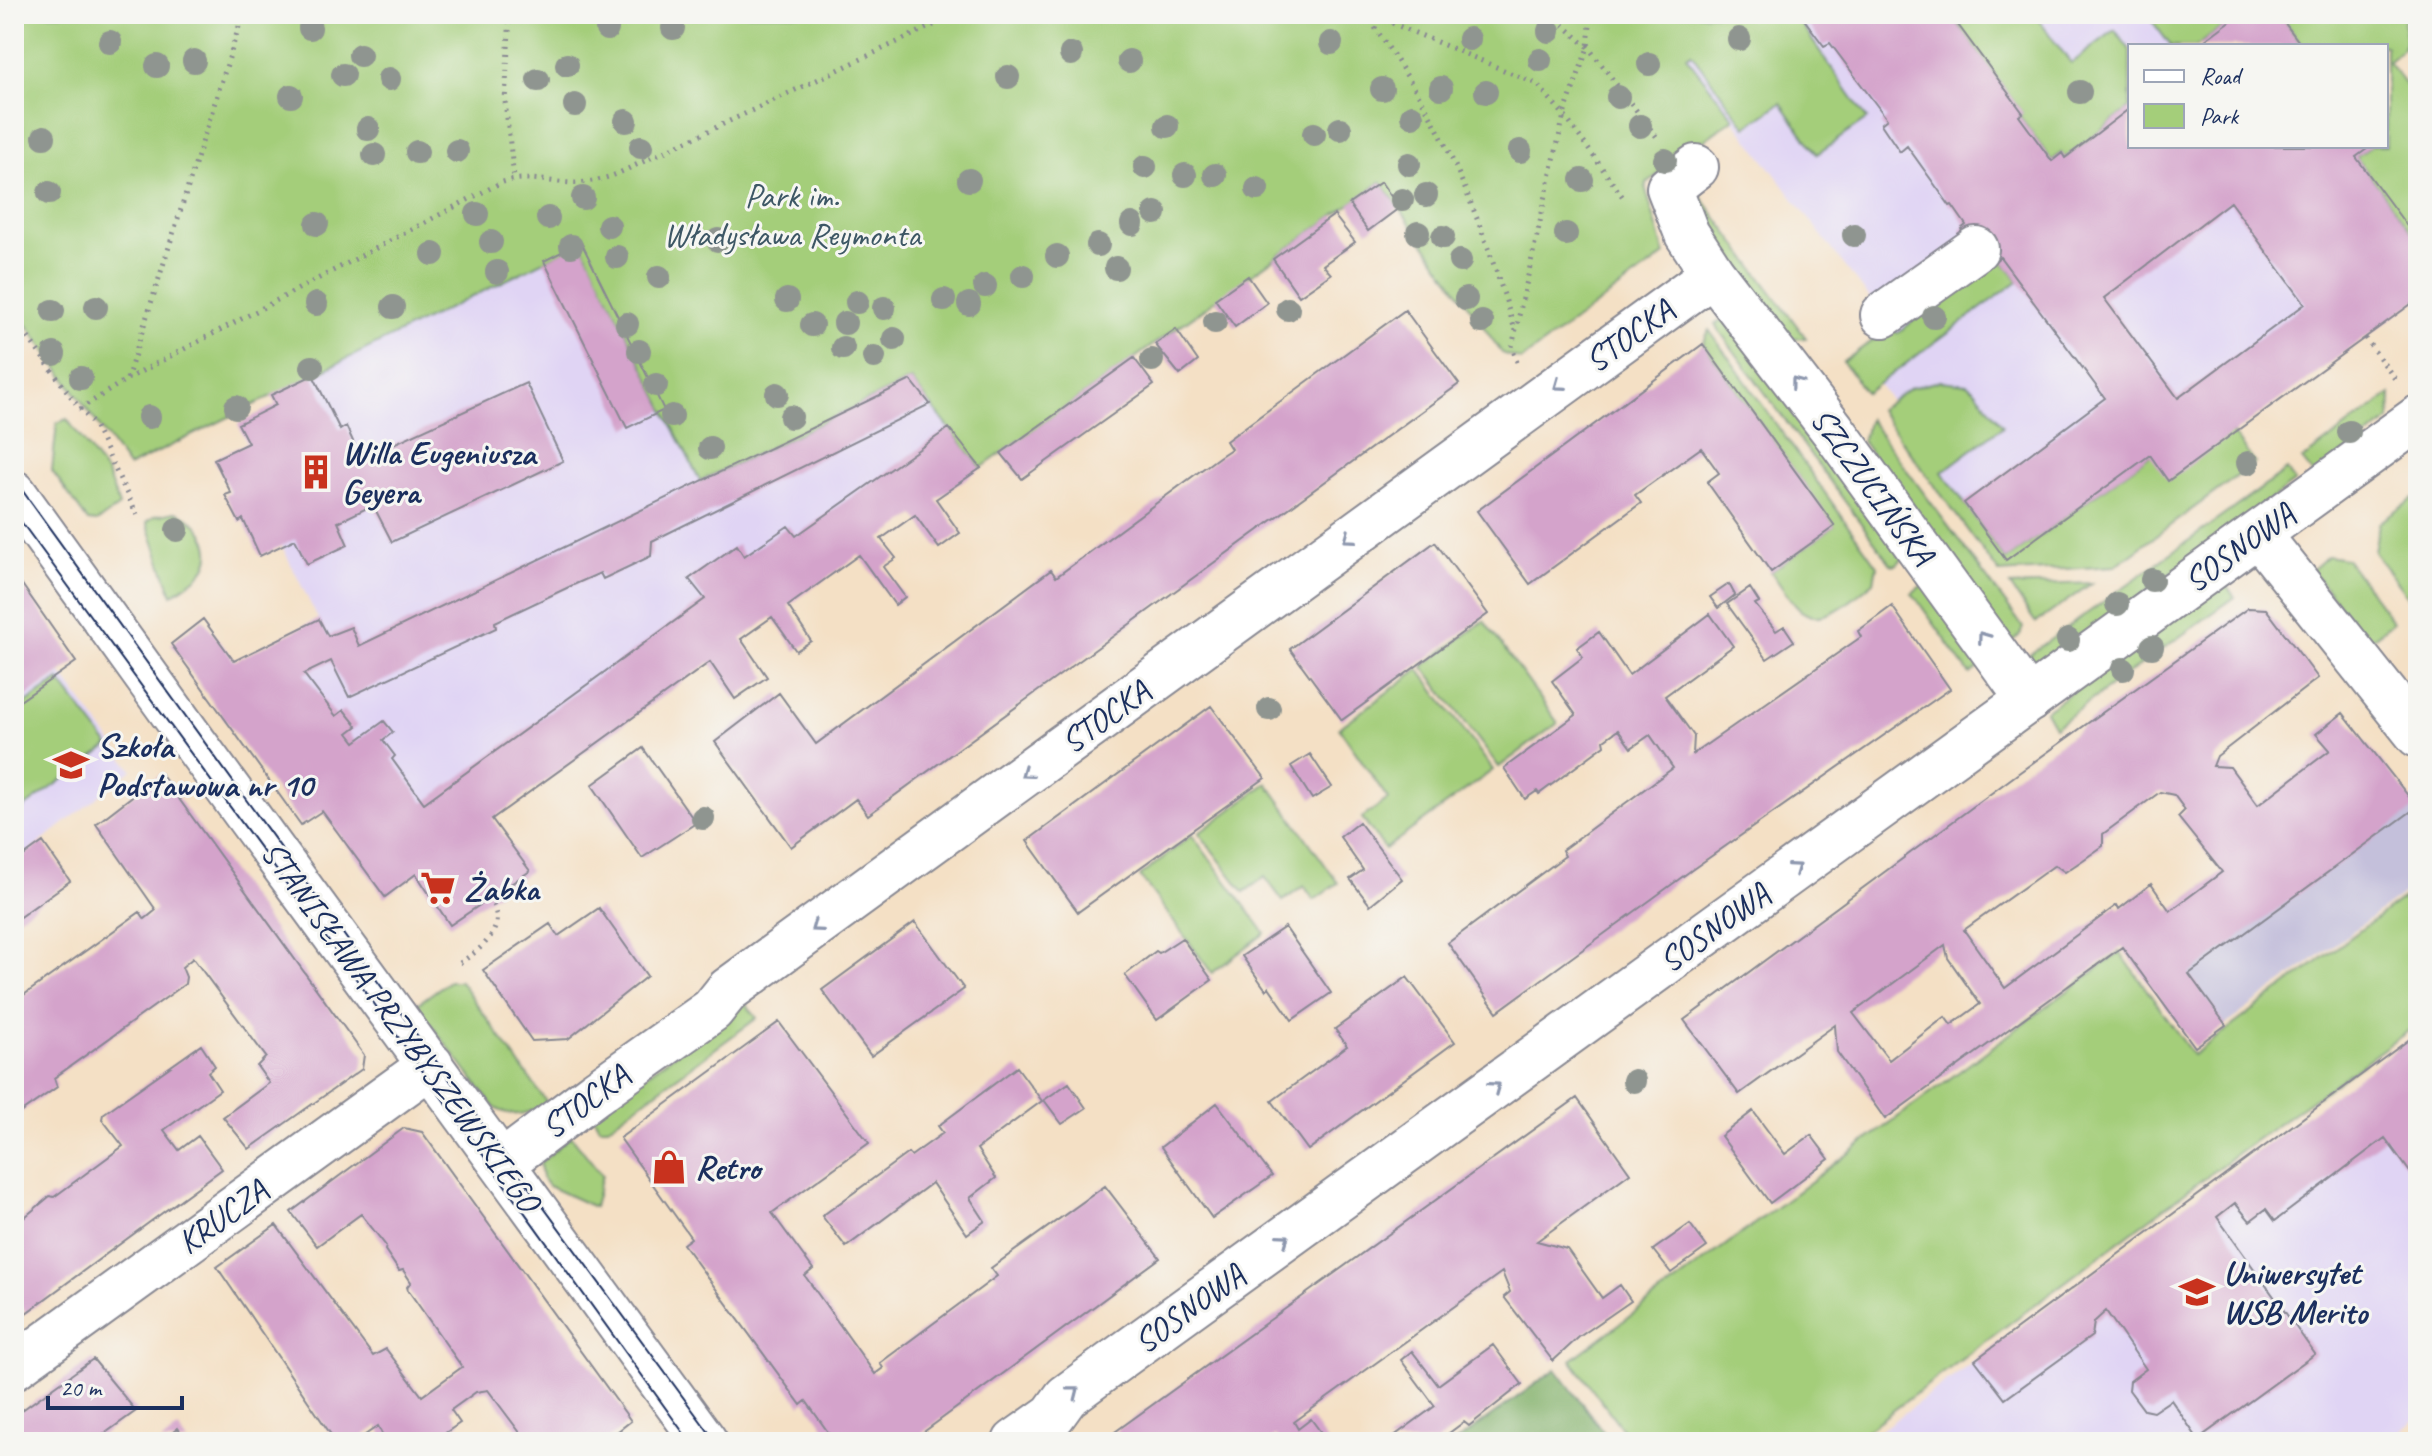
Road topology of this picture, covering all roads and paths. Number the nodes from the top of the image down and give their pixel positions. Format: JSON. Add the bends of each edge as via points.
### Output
{"nodes":[{"id":1,"x":243,"y":14,"type":"edge"},
{"id":2,"x":510,"y":14,"type":"edge"},
{"id":3,"x":957,"y":14,"type":"edge"},
{"id":4,"x":1368,"y":14,"type":"edge"},
{"id":5,"x":1551,"y":14,"type":"edge"},
{"id":6,"x":1591,"y":14,"type":"edge"},
{"id":7,"x":1588,"y":47,"type":"junction"},
{"id":8,"x":1564,"y":115,"type":"junction"},
{"id":9,"x":1693,"y":169,"type":"joint"},
{"id":10,"x":514,"y":178,"type":"junction"},
{"id":11,"x":1628,"y":204,"type":"dead end"},
{"id":12,"x":1976,"y":249,"type":"dead end"},
{"id":13,"x":1713,"y":274,"type":"junction"},
{"id":14,"x":1883,"y":315,"type":"dead end"},
{"id":15,"x":14,"y":318,"type":"edge"},
{"id":16,"x":1515,"y":331,"type":"dead end"},
{"id":17,"x":2365,"y":338,"type":"dead end"},
{"id":18,"x":1519,"y":369,"type":"dead end"},
{"id":19,"x":127,"y":379,"type":"junction"},
{"id":20,"x":2395,"y":379,"type":"dead end"},
{"id":21,"x":80,"y":409,"type":"junction"},
{"id":22,"x":2418,"y":418,"type":"edge"},
{"id":23,"x":14,"y":493,"type":"edge"},
{"id":24,"x":137,"y":515,"type":"dead end"},
{"id":25,"x":2258,"y":534,"type":"junction"},
{"id":26,"x":2029,"y":700,"type":"junction"},
{"id":27,"x":2418,"y":735,"type":"edge"},
{"id":28,"x":489,"y":898,"type":"dead end"},
{"id":29,"x":460,"y":963,"type":"dead end"},
{"id":30,"x":431,"y":1065,"type":"junction"},
{"id":31,"x":502,"y":1163,"type":"junction"},
{"id":32,"x":14,"y":1367,"type":"edge"},
{"id":33,"x":705,"y":1442,"type":"edge"},
{"id":34,"x":1015,"y":1442,"type":"edge"}],
"edges":[{"from":1,"to":19,"type":"path"},
{"from":2,"to":10,"type":"path","via":[[505,118]]},
{"from":3,"to":10,"type":"path","via":[[598,181]]},
{"from":4,"to":8,"type":"path","via":[[1537,84]]},
{"from":4,"to":16,"type":"path","via":[[1430,115],[1474,212]]},
{"from":5,"to":7,"type":"path"},
{"from":6,"to":7,"type":"path"},
{"from":7,"to":8,"type":"path"},
{"from":7,"to":9,"type":"path","via":[[1657,139]]},
{"from":8,"to":11,"type":"path"},
{"from":8,"to":18,"type":"path","via":[[1512,347]]},
{"from":9,"to":13,"type":"street","name":"SZCZUCIŃSKA","via":[[1669,188],[1687,234]]},
{"from":10,"to":19,"type":"path"},
{"from":12,"to":14,"type":"street"},
{"from":26,"to":13,"type":"street","name":"SZCZUCIŃSKA","one_way":true},
{"from":13,"to":31,"type":"street","name":"STOCKA","one_way":true,"via":[[728,990],[712,1010]]},
{"from":15,"to":21,"type":"path"},
{"from":17,"to":20,"type":"path"},
{"from":19,"to":21,"type":"path"},
{"from":21,"to":24,"type":"path","via":[[94,425]]},
{"from":22,"to":25,"type":"street","name":"SOSNOWA"},
{"from":23,"to":30,"type":"street","name":"STANISŁAWA PRZYBYSZEWSKIEGO"},
{"from":25,"to":26,"type":"street","name":"SOSNOWA"},
{"from":25,"to":27,"type":"street"},
{"from":34,"to":26,"type":"street","name":"SOSNOWA","one_way":true,"via":[[1111,1364]]},
{"from":28,"to":29,"type":"path","via":[[496,913],[495,930],[487,944]]},
{"from":30,"to":31,"type":"street","name":"STANISŁAWA PRZYBYSZEWSKIEGO"},
{"from":30,"to":32,"type":"street","name":"KRUCZA"},
{"from":31,"to":33,"type":"street","name":"STANISŁAWA PRZYBYSZEWSKIEGO"}]}
